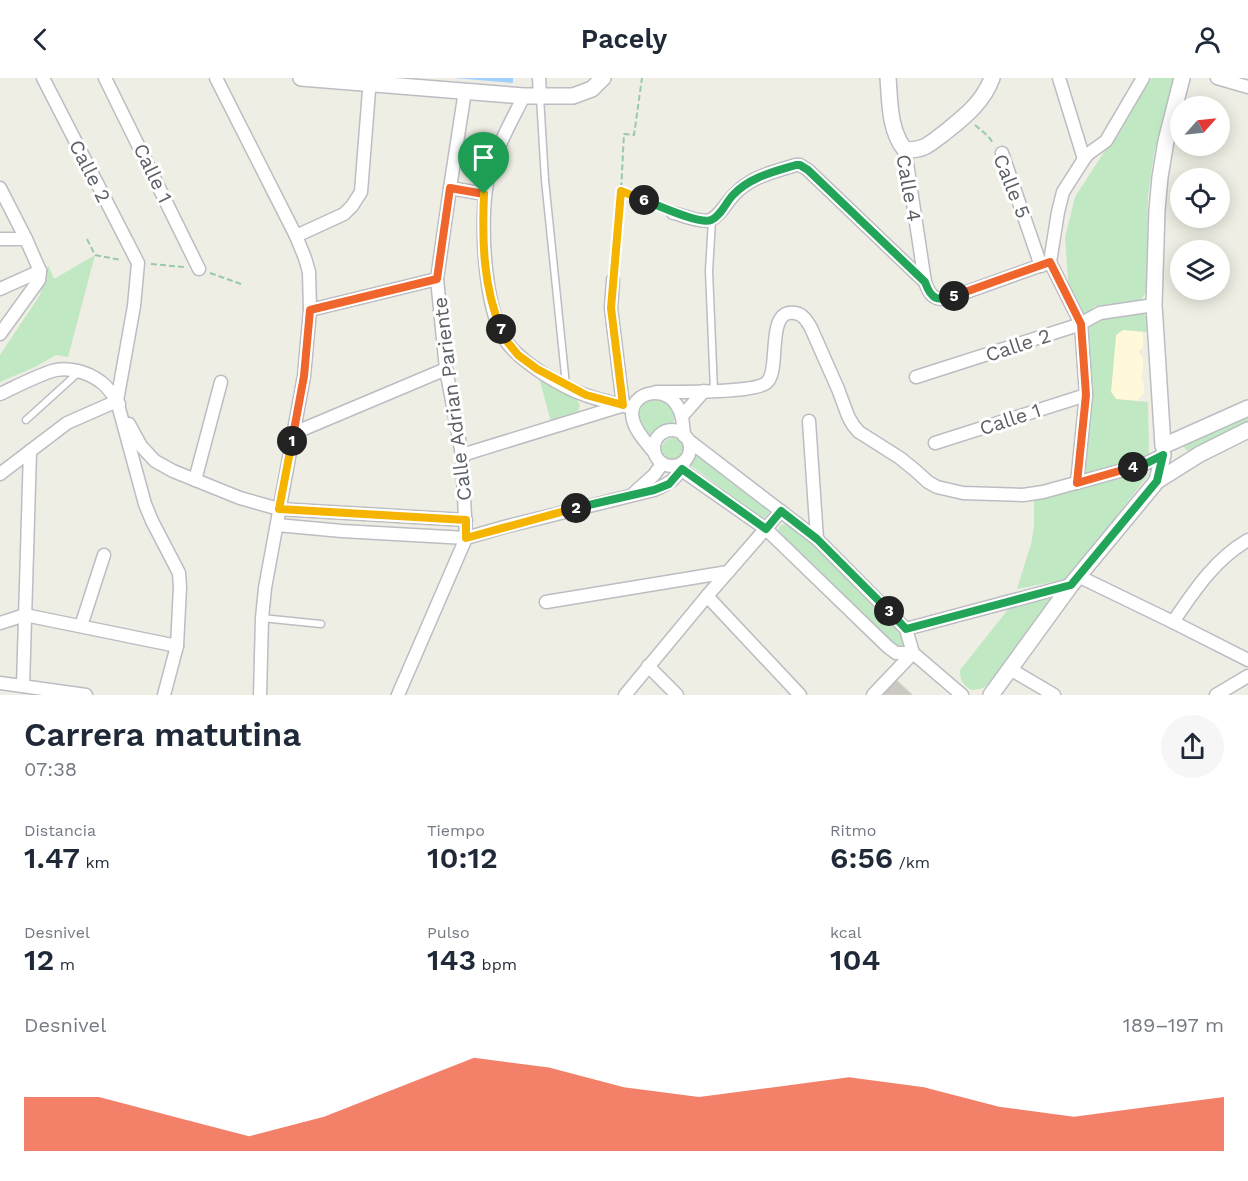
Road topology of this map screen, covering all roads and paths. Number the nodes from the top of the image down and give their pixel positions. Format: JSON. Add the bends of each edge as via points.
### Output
{"nodes":[{"id":1,"x":43,"y":78,"type":"edge"},
{"id":2,"x":105,"y":78,"type":"edge"},
{"id":3,"x":216,"y":78,"type":"edge"},
{"id":4,"x":301,"y":78,"type":"edge"},
{"id":5,"x":539,"y":78,"type":"edge"},
{"id":6,"x":603,"y":78,"type":"edge"},
{"id":7,"x":642,"y":78,"type":"edge"},
{"id":8,"x":888,"y":78,"type":"edge"},
{"id":9,"x":993,"y":78,"type":"edge"},
{"id":10,"x":1059,"y":78,"type":"edge"},
{"id":11,"x":1143,"y":78,"type":"edge"},
{"id":12,"x":1182,"y":78,"type":"edge"},
{"id":13,"x":1217,"y":78,"type":"edge"},
{"id":14,"x":370,"y":80,"type":"edge"},
{"id":15,"x":1248,"y":87,"type":"edge"},
{"id":16,"x":465,"y":91,"type":"junction"},
{"id":17,"x":532,"y":96,"type":"junction"},
{"id":18,"x":965,"y":117,"type":"junction"},
{"id":19,"x":905,"y":150,"type":"junction"},
{"id":20,"x":1002,"y":153,"type":"joint"},
{"id":21,"x":1084,"y":159,"type":"junction"},
{"id":22,"x":450,"y":188,"type":"junction"},
{"id":23,"x":0,"y":189,"type":"edge"},
{"id":24,"x":621,"y":191,"type":"junction"},
{"id":25,"x":484,"y":194,"type":"junction"},
{"id":26,"x":673,"y":213,"type":"joint"},
{"id":27,"x":712,"y":220,"type":"junction"},
{"id":28,"x":296,"y":236,"type":"junction"},
{"id":29,"x":0,"y":239,"type":"edge"},
{"id":30,"x":26,"y":239,"type":"junction"},
{"id":31,"x":87,"y":239,"type":"dead end"},
{"id":32,"x":138,"y":263,"type":"junction"},
{"id":33,"x":1046,"y":264,"type":"junction"},
{"id":34,"x":200,"y":269,"type":"dead end"},
{"id":35,"x":40,"y":271,"type":"junction"},
{"id":36,"x":437,"y":279,"type":"junction"},
{"id":37,"x":613,"y":280,"type":"joint"},
{"id":38,"x":925,"y":282,"type":"junction"},
{"id":39,"x":0,"y":290,"type":"edge"},
{"id":40,"x":1154,"y":305,"type":"junction"},
{"id":41,"x":310,"y":310,"type":"junction"},
{"id":42,"x":1081,"y":324,"type":"junction"},
{"id":43,"x":0,"y":334,"type":"edge"},
{"id":44,"x":446,"y":369,"type":"junction"},
{"id":45,"x":80,"y":372,"type":"junction"},
{"id":46,"x":916,"y":377,"type":"dead end"},
{"id":47,"x":220,"y":382,"type":"dead end"},
{"id":48,"x":566,"y":386,"type":"junction"},
{"id":49,"x":709,"y":391,"type":"junction"},
{"id":50,"x":656,"y":392,"type":"junction"},
{"id":51,"x":0,"y":394,"type":"edge"},
{"id":52,"x":1086,"y":395,"type":"junction"},
{"id":53,"x":117,"y":401,"type":"junction"},
{"id":54,"x":628,"y":407,"type":"junction"},
{"id":55,"x":1248,"y":408,"type":"edge"},
{"id":56,"x":682,"y":416,"type":"junction"},
{"id":57,"x":26,"y":420,"type":"dead end"},
{"id":58,"x":809,"y":421,"type":"dead end"},
{"id":59,"x":1248,"y":430,"type":"edge"},
{"id":60,"x":294,"y":433,"type":"junction"},
{"id":61,"x":686,"y":438,"type":"junction"},
{"id":62,"x":935,"y":443,"type":"dead end"},
{"id":63,"x":1163,"y":451,"type":"junction"},
{"id":64,"x":30,"y":452,"type":"junction"},
{"id":65,"x":654,"y":452,"type":"junction"},
{"id":66,"x":462,"y":455,"type":"junction"},
{"id":67,"x":662,"y":464,"type":"junction"},
{"id":68,"x":681,"y":465,"type":"junction"},
{"id":69,"x":0,"y":474,"type":"edge"},
{"id":70,"x":195,"y":480,"type":"junction"},
{"id":71,"x":1157,"y":481,"type":"junction"},
{"id":72,"x":1077,"y":483,"type":"junction"},
{"id":73,"x":633,"y":494,"type":"junction"},
{"id":74,"x":279,"y":509,"type":"junction"},
{"id":75,"x":781,"y":511,"type":"junction"},
{"id":76,"x":466,"y":520,"type":"junction"},
{"id":77,"x":277,"y":525,"type":"junction"},
{"id":78,"x":766,"y":529,"type":"junction"},
{"id":79,"x":466,"y":538,"type":"junction"},
{"id":80,"x":817,"y":539,"type":"junction"},
{"id":81,"x":1248,"y":540,"type":"edge"},
{"id":82,"x":104,"y":555,"type":"dead end"},
{"id":83,"x":728,"y":572,"type":"junction"},
{"id":84,"x":1075,"y":581,"type":"junction"},
{"id":85,"x":707,"y":596,"type":"junction"},
{"id":86,"x":546,"y":602,"type":"dead end"},
{"id":87,"x":25,"y":615,"type":"junction"},
{"id":88,"x":262,"y":618,"type":"junction"},
{"id":89,"x":1173,"y":622,"type":"junction"},
{"id":90,"x":0,"y":623,"type":"edge"},
{"id":91,"x":321,"y":624,"type":"dead end"},
{"id":92,"x":81,"y":626,"type":"junction"},
{"id":93,"x":906,"y":629,"type":"junction"},
{"id":94,"x":177,"y":646,"type":"junction"},
{"id":95,"x":913,"y":652,"type":"junction"},
{"id":96,"x":1248,"y":660,"type":"edge"},
{"id":97,"x":648,"y":666,"type":"junction"},
{"id":98,"x":1010,"y":669,"type":"junction"},
{"id":99,"x":1248,"y":676,"type":"edge"},
{"id":100,"x":0,"y":683,"type":"edge"},
{"id":101,"x":24,"y":686,"type":"junction"},
{"id":102,"x":86,"y":695,"type":"edge"},
{"id":103,"x":164,"y":695,"type":"edge"},
{"id":104,"x":260,"y":695,"type":"edge"},
{"id":105,"x":398,"y":695,"type":"edge"},
{"id":106,"x":626,"y":695,"type":"edge"},
{"id":107,"x":677,"y":695,"type":"edge"},
{"id":108,"x":800,"y":695,"type":"edge"},
{"id":109,"x":873,"y":695,"type":"edge"},
{"id":110,"x":962,"y":695,"type":"edge"},
{"id":111,"x":991,"y":695,"type":"edge"},
{"id":112,"x":1054,"y":695,"type":"edge"},
{"id":113,"x":1216,"y":695,"type":"edge"}],
"edges":[{"from":1,"to":32,"type":"street","name":"Calle 2"},
{"from":2,"to":34,"type":"street","name":"Calle 1"},
{"from":3,"to":28,"type":"street"},
{"from":4,"to":14,"type":"street"},
{"from":5,"to":17,"type":"street"},
{"from":6,"to":17,"type":"street","via":[[592,89],[573,96]]},
{"from":7,"to":24,"type":"path","via":[[634,135],[624,134]]},
{"from":8,"to":19,"type":"street","name":"Calle 4","via":[[893,125]]},
{"from":9,"to":18,"type":"street"},
{"from":10,"to":21,"type":"street"},
{"from":11,"to":21,"type":"street","via":[[1106,141]]},
{"from":12,"to":40,"type":"street","via":[[1160,177]]},
{"from":13,"to":15,"type":"street"},
{"from":14,"to":16,"type":"street"},
{"from":14,"to":28,"type":"street","via":[[361,192],[344,214]]},
{"from":16,"to":17,"type":"street"},
{"from":16,"to":22,"type":"street","name":"Calle Adrian Pariente"},
{"from":17,"to":25,"type":"street","via":[[504,136]]},
{"from":17,"to":48,"type":"lane","via":[[545,180]]},
{"from":18,"to":19,"type":"street","via":[[926,146]]},
{"from":18,"to":20,"type":"path","name":"Calle 5"},
{"from":19,"to":38,"type":"street","name":"Calle 4"},
{"from":20,"to":33,"type":"street","name":"Calle 5"},
{"from":21,"to":33,"type":"street","via":[[1064,192]]},
{"from":22,"to":25,"type":"street"},
{"from":22,"to":36,"type":"street","name":"Calle Adrian Pariente"},
{"from":23,"to":30,"type":"street"},
{"from":24,"to":26,"type":"path"},
{"from":24,"to":37,"type":"path"},
{"from":25,"to":48,"type":"street","via":[[486,271],[505,339],[518,355]]},
{"from":26,"to":27,"type":"street"},
{"from":27,"to":38,"type":"street","via":[[752,180],[800,165]]},
{"from":27,"to":49,"type":"lane"},
{"from":28,"to":41,"type":"street","via":[[309,272]]},
{"from":29,"to":30,"type":"street"},
{"from":30,"to":35,"type":"street"},
{"from":31,"to":32,"type":"path","via":[[95,255]]},
{"from":32,"to":53,"type":"street"},
{"from":33,"to":38,"type":"street","name":"Calle 4","via":[[947,299],[933,297]]},
{"from":33,"to":42,"type":"street","name":"Calle 5"},
{"from":35,"to":39,"type":"street"},
{"from":35,"to":43,"type":"street","via":[[39,280]]},
{"from":36,"to":41,"type":"street"},
{"from":36,"to":44,"type":"street","name":"Calle Adrian Pariente"},
{"from":37,"to":54,"type":"street","via":[[611,308]]},
{"from":40,"to":42,"type":"street","name":"Calle 2","via":[[1100,314]]},
{"from":40,"to":63,"type":"street"},
{"from":41,"to":60,"type":"street"},
{"from":42,"to":46,"type":"street","name":"Calle 2"},
{"from":42,"to":52,"type":"street"},
{"from":44,"to":60,"type":"street"},
{"from":44,"to":66,"type":"street","name":"Calle Adrian Pariente"},
{"from":45,"to":51,"type":"street","via":[[52,371]]},
{"from":45,"to":53,"type":"street","via":[[102,382]]},
{"from":45,"to":57,"type":"lane"},
{"from":47,"to":70,"type":"street"},
{"from":48,"to":54,"type":"street"},
{"from":49,"to":50,"type":"street"},
{"from":49,"to":56,"type":"street"},
{"from":49,"to":72,"type":"street","via":[[765,384],[773,369],[777,326],[782,317],[793,312],[807,320],[853,425],[927,482],[963,493],[1023,495]]},
{"from":50,"to":54,"type":"street"},
{"from":50,"to":56,"type":"street","via":[[672,399]]},
{"from":52,"to":62,"type":"street","name":"Calle 1"},
{"from":52,"to":72,"type":"street"},
{"from":53,"to":64,"type":"street","via":[[67,423]]},
{"from":53,"to":70,"type":"street","via":[[147,454]]},
{"from":53,"to":94,"type":"street","via":[[145,504],[179,573]]},
{"from":54,"to":65,"type":"street","via":[[635,426]]},
{"from":54,"to":66,"type":"street"},
{"from":55,"to":63,"type":"street"},
{"from":56,"to":61,"type":"street"},
{"from":58,"to":80,"type":"street"},
{"from":59,"to":71,"type":"street"},
{"from":60,"to":74,"type":"street"},
{"from":61,"to":65,"type":"street","via":[[676,431],[664,432],[656,440]]},
{"from":61,"to":68,"type":"street","via":[[690,451]]},
{"from":61,"to":75,"type":"street"},
{"from":63,"to":71,"type":"street"},
{"from":63,"to":72,"type":"street","via":[[1145,464]]},
{"from":64,"to":69,"type":"street"},
{"from":64,"to":87,"type":"street"},
{"from":65,"to":67,"type":"street"},
{"from":66,"to":76,"type":"street","name":"Calle Adrian Pariente"},
{"from":67,"to":68,"type":"street"},
{"from":67,"to":73,"type":"street"},
{"from":68,"to":73,"type":"street","via":[[669,484]]},
{"from":68,"to":78,"type":"street"},
{"from":70,"to":74,"type":"street"},
{"from":71,"to":84,"type":"street"},
{"from":73,"to":79,"type":"street"},
{"from":74,"to":76,"type":"street"},
{"from":74,"to":77,"type":"street"},
{"from":75,"to":78,"type":"street"},
{"from":75,"to":80,"type":"street"},
{"from":76,"to":79,"type":"street","name":"Calle Adrian Pariente"},
{"from":77,"to":79,"type":"street"},
{"from":77,"to":88,"type":"street"},
{"from":78,"to":83,"type":"street"},
{"from":78,"to":95,"type":"street","via":[[888,647],[896,653]]},
{"from":79,"to":105,"type":"street","name":"Calle Adrian Pariente"},
{"from":80,"to":93,"type":"street"},
{"from":81,"to":89,"type":"street","via":[[1199,583]]},
{"from":82,"to":92,"type":"street"},
{"from":83,"to":85,"type":"street"},
{"from":83,"to":86,"type":"street"},
{"from":84,"to":89,"type":"street"},
{"from":84,"to":93,"type":"street"},
{"from":84,"to":98,"type":"street"},
{"from":85,"to":97,"type":"street"},
{"from":85,"to":108,"type":"street"},
{"from":87,"to":90,"type":"street"},
{"from":87,"to":92,"type":"street"},
{"from":87,"to":101,"type":"street"},
{"from":88,"to":91,"type":"lane"},
{"from":88,"to":104,"type":"street"},
{"from":89,"to":96,"type":"street"},
{"from":92,"to":94,"type":"street"},
{"from":93,"to":95,"type":"street"},
{"from":94,"to":103,"type":"street"},
{"from":95,"to":109,"type":"street"},
{"from":95,"to":110,"type":"street"},
{"from":97,"to":106,"type":"street"},
{"from":97,"to":107,"type":"street"},
{"from":98,"to":111,"type":"street"},
{"from":98,"to":112,"type":"street"},
{"from":99,"to":113,"type":"street"},
{"from":100,"to":101,"type":"street"},
{"from":101,"to":102,"type":"street"}]}
